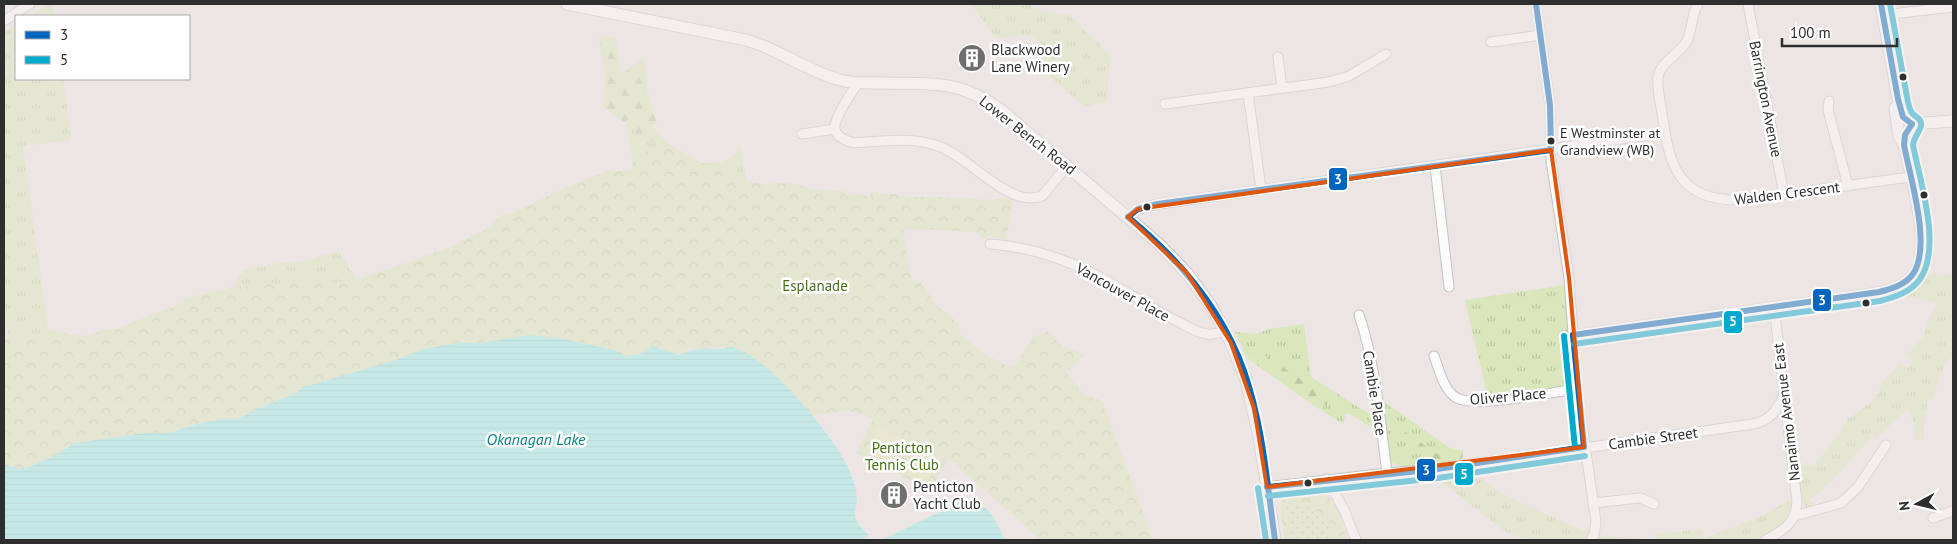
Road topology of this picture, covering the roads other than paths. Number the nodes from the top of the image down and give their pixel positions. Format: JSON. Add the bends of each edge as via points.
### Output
{"nodes":[{"id":1,"x":30,"y":4,"type":"edge"},
{"id":2,"x":567,"y":4,"type":"edge"},
{"id":3,"x":1536,"y":4,"type":"edge"},
{"id":4,"x":1698,"y":4,"type":"edge"},
{"id":5,"x":1748,"y":4,"type":"edge"},
{"id":6,"x":1953,"y":7,"type":"edge"},
{"id":7,"x":1882,"y":9,"type":"edge"},
{"id":8,"x":4,"y":21,"type":"edge"},
{"id":9,"x":1540,"y":35,"type":"junction"},
{"id":10,"x":1491,"y":42,"type":"dead end"},
{"id":11,"x":1386,"y":54,"type":"dead end"},
{"id":12,"x":1278,"y":57,"type":"dead end"},
{"id":13,"x":858,"y":83,"type":"junction"},
{"id":14,"x":1282,"y":88,"type":"junction"},
{"id":15,"x":1248,"y":93,"type":"junction"},
{"id":16,"x":1898,"y":99,"type":"junction"},
{"id":17,"x":1828,"y":101,"type":"dead end"},
{"id":18,"x":1165,"y":104,"type":"dead end"},
{"id":19,"x":1953,"y":120,"type":"edge"},
{"id":20,"x":1912,"y":124,"type":"junction"},
{"id":21,"x":835,"y":129,"type":"junction"},
{"id":22,"x":1664,"y":133,"type":"junction"},
{"id":23,"x":802,"y":134,"type":"dead end"},
{"id":24,"x":1904,"y":145,"type":"junction"},
{"id":25,"x":1551,"y":150,"type":"junction"},
{"id":26,"x":1067,"y":166,"type":"junction"},
{"id":27,"x":1435,"y":166,"type":"junction"},
{"id":28,"x":1910,"y":177,"type":"junction"},
{"id":29,"x":1848,"y":186,"type":"junction"},
{"id":30,"x":1262,"y":189,"type":"junction"},
{"id":31,"x":1784,"y":195,"type":"junction"},
{"id":32,"x":1128,"y":217,"type":"junction"},
{"id":33,"x":990,"y":244,"type":"dead end"},
{"id":34,"x":1449,"y":287,"type":"dead end"},
{"id":35,"x":1774,"y":307,"type":"junction"},
{"id":36,"x":1359,"y":315,"type":"dead end"},
{"id":37,"x":1225,"y":331,"type":"junction"},
{"id":38,"x":1573,"y":335,"type":"junction"},
{"id":39,"x":1434,"y":356,"type":"dead end"},
{"id":40,"x":1577,"y":389,"type":"junction"},
{"id":41,"x":1785,"y":393,"type":"junction"},
{"id":42,"x":1886,"y":445,"type":"dead end"},
{"id":43,"x":1584,"y":447,"type":"junction"},
{"id":44,"x":1387,"y":472,"type":"junction"},
{"id":45,"x":1327,"y":479,"type":"junction"},
{"id":46,"x":1267,"y":487,"type":"junction"},
{"id":47,"x":1593,"y":502,"type":"junction"},
{"id":48,"x":1654,"y":504,"type":"dead end"},
{"id":49,"x":1953,"y":512,"type":"edge"},
{"id":50,"x":1795,"y":516,"type":"junction"},
{"id":51,"x":1933,"y":518,"type":"dead end"},
{"id":52,"x":1275,"y":540,"type":"edge"},
{"id":53,"x":1356,"y":540,"type":"edge"},
{"id":54,"x":1591,"y":540,"type":"edge"},
{"id":55,"x":1766,"y":540,"type":"edge"}],
"edges":[{"from":1,"to":8,"type":"street"},
{"from":2,"to":13,"type":"street","name":"Lower Bench Road","via":[[746,40],[833,78]]},
{"from":3,"to":9,"type":"street"},
{"from":4,"to":22,"type":"street","name":"Walden Crescent","via":[[1685,44],[1659,71]]},
{"from":5,"to":31,"type":"street","name":"Barrington Avenue"},
{"from":6,"to":7,"type":"street"},
{"from":7,"to":16,"type":"street"},
{"from":9,"to":10,"type":"street"},
{"from":9,"to":25,"type":"street","via":[[1550,105]]},
{"from":11,"to":14,"type":"street","via":[[1360,71],[1338,80]]},
{"from":12,"to":14,"type":"street"},
{"from":13,"to":21,"type":"street","via":[[836,121]]},
{"from":13,"to":26,"type":"street","name":"Lower Bench Road","via":[[944,84],[963,89],[988,100]]},
{"from":14,"to":15,"type":"street"},
{"from":15,"to":18,"type":"street"},
{"from":15,"to":30,"type":"street"},
{"from":16,"to":20,"type":"street","via":[[1903,117]]},
{"from":16,"to":24,"type":"street","via":[[1895,109],[1899,136]]},
{"from":17,"to":29,"type":"street"},
{"from":19,"to":20,"type":"street"},
{"from":20,"to":24,"type":"street","via":[[1905,135]]},
{"from":21,"to":23,"type":"street"},
{"from":21,"to":26,"type":"street","via":[[838,135],[854,143],[910,140],[939,146],[1003,189],[1026,198],[1042,196]]},
{"from":22,"to":25,"type":"street"},
{"from":22,"to":31,"type":"street","name":"Walden Crescent","via":[[1673,166],[1697,191],[1729,200]]},
{"from":24,"to":28,"type":"street"},
{"from":25,"to":27,"type":"street"},
{"from":25,"to":38,"type":"street","via":[[1569,278]]},
{"from":26,"to":32,"type":"street","name":"Lower Bench Road"},
{"from":27,"to":30,"type":"street"},
{"from":27,"to":34,"type":"street"},
{"from":28,"to":29,"type":"street","name":"Walden Crescent"},
{"from":28,"to":35,"type":"street","via":[[1922,251],[1918,267],[1908,280],[1888,290]]},
{"from":29,"to":31,"type":"street","name":"Walden Crescent"},
{"from":30,"to":32,"type":"street","via":[[1150,205],[1138,208]]},
{"from":32,"to":37,"type":"street","name":"Lower Bench Road","via":[[1175,259],[1199,289]]},
{"from":33,"to":37,"type":"street","name":"Vancouver Place","via":[[1044,254],[1075,265],[1202,333]]},
{"from":35,"to":38,"type":"street"},
{"from":35,"to":41,"type":"street","name":"Nanaimo Avenue East"},
{"from":36,"to":44,"type":"street","name":"Cambie Place","via":[[1372,364]]},
{"from":37,"to":46,"type":"street","name":"Lower Bench Road","via":[[1246,380]]},
{"from":38,"to":40,"type":"street"},
{"from":39,"to":40,"type":"street","name":"Oliver Place","via":[[1449,391],[1461,400],[1488,401]]},
{"from":40,"to":43,"type":"street"},
{"from":41,"to":43,"type":"street","name":"Cambie Street","via":[[1772,416],[1758,423]]},
{"from":41,"to":50,"type":"street","name":"Nanaimo Avenue East","via":[[1797,501]]},
{"from":42,"to":50,"type":"street","via":[[1858,488],[1841,503]]},
{"from":43,"to":44,"type":"street","name":"Cambie Street"},
{"from":43,"to":47,"type":"street"},
{"from":44,"to":45,"type":"street","name":"Cambie Street"},
{"from":45,"to":46,"type":"street","name":"Cambie Street"},
{"from":45,"to":53,"type":"street"},
{"from":46,"to":52,"type":"street","name":"Lower Bench Road"},
{"from":47,"to":48,"type":"street","via":[[1640,498]]},
{"from":47,"to":54,"type":"street","via":[[1596,522]]},
{"from":49,"to":51,"type":"street"},
{"from":50,"to":55,"type":"street","via":[[1781,532]]}]}
